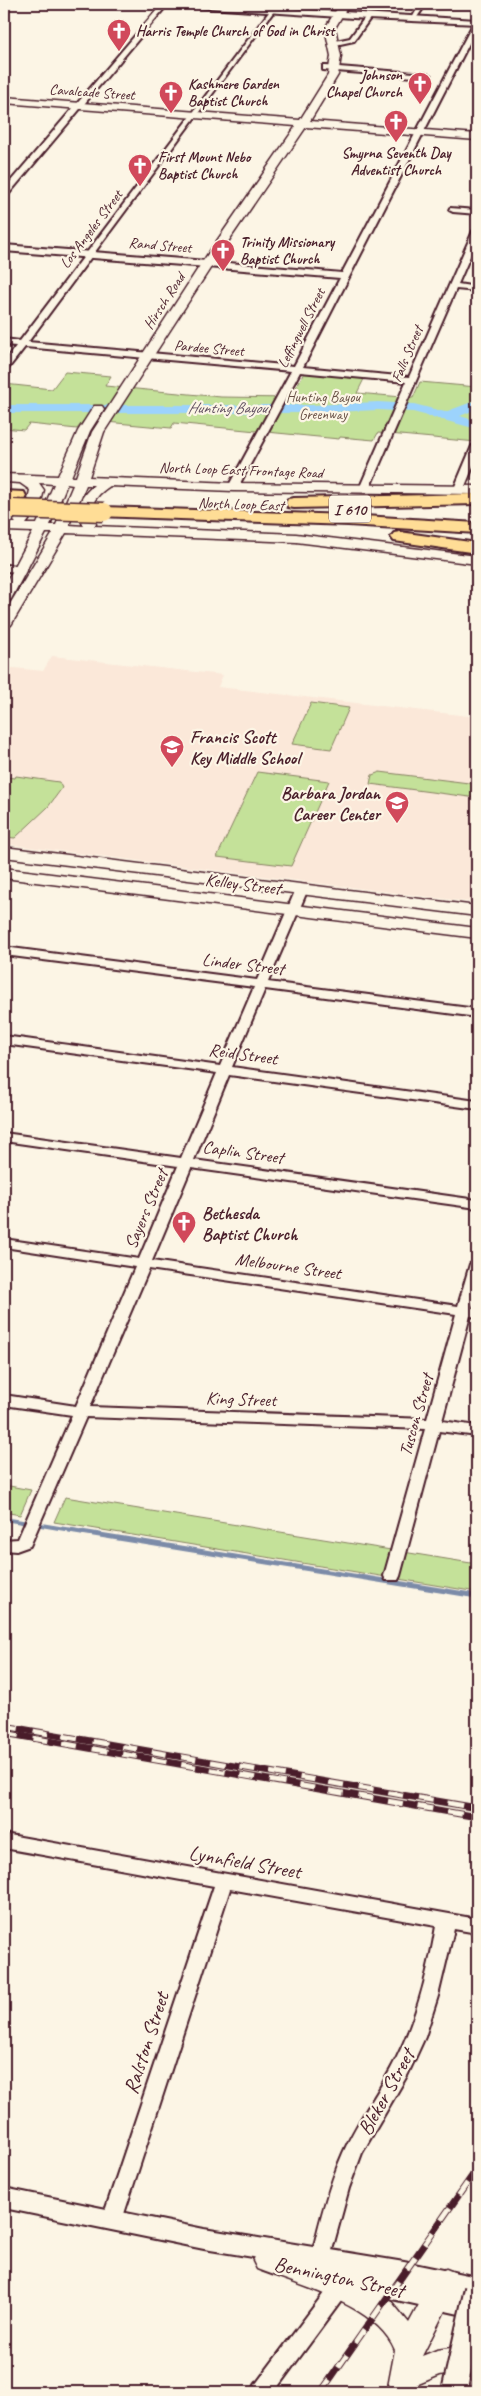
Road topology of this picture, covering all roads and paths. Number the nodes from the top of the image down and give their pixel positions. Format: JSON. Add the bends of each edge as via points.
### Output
{"nodes":[{"id":1,"x":9,"y":4,"type":"edge"},
{"id":2,"x":165,"y":4,"type":"edge"},
{"id":3,"x":181,"y":4,"type":"edge"},
{"id":4,"x":334,"y":4,"type":"edge"},
{"id":5,"x":344,"y":4,"type":"edge"},
{"id":6,"x":423,"y":4,"type":"edge"},
{"id":7,"x":257,"y":6,"type":"edge"},
{"id":8,"x":4,"y":9,"type":"edge"},
{"id":9,"x":272,"y":10,"type":"junction"},
{"id":10,"x":332,"y":14,"type":"junction"},
{"id":11,"x":368,"y":17,"type":"junction"},
{"id":12,"x":413,"y":19,"type":"junction"},
{"id":13,"x":477,"y":22,"type":"edge"},
{"id":14,"x":329,"y":44,"type":"junction"},
{"id":15,"x":331,"y":68,"type":"junction"},
{"id":16,"x":427,"y":76,"type":"dead end"},
{"id":17,"x":4,"y":100,"type":"edge"},
{"id":18,"x":4,"y":106,"type":"edge"},
{"id":19,"x":77,"y":108,"type":"junction"},
{"id":20,"x":193,"y":118,"type":"junction"},
{"id":21,"x":296,"y":125,"type":"junction"},
{"id":22,"x":418,"y":135,"type":"junction"},
{"id":23,"x":477,"y":137,"type":"edge"},
{"id":24,"x":477,"y":142,"type":"edge"},
{"id":25,"x":4,"y":194,"type":"edge"},
{"id":26,"x":453,"y":210,"type":"dead end"},
{"id":27,"x":477,"y":212,"type":"edge"},
{"id":28,"x":477,"y":231,"type":"edge"},
{"id":29,"x":4,"y":248,"type":"edge"},
{"id":30,"x":89,"y":255,"type":"junction"},
{"id":31,"x":202,"y":264,"type":"junction"},
{"id":32,"x":343,"y":276,"type":"junction"},
{"id":33,"x":453,"y":286,"type":"junction"},
{"id":34,"x":477,"y":289,"type":"edge"},
{"id":35,"x":4,"y":342,"type":"edge"},
{"id":36,"x":22,"y":344,"type":"junction"},
{"id":37,"x":135,"y":355,"type":"junction"},
{"id":38,"x":148,"y":356,"type":"junction"},
{"id":39,"x":4,"y":368,"type":"edge"},
{"id":40,"x":296,"y":370,"type":"junction"},
{"id":41,"x":118,"y":380,"type":"dead end"},
{"id":42,"x":412,"y":380,"type":"junction"},
{"id":43,"x":104,"y":399,"type":"dead end"},
{"id":44,"x":92,"y":418,"type":"joint"},
{"id":45,"x":477,"y":446,"type":"edge"},
{"id":46,"x":71,"y":459,"type":"junction"},
{"id":47,"x":4,"y":478,"type":"edge"},
{"id":48,"x":27,"y":479,"type":"junction"},
{"id":49,"x":62,"y":480,"type":"junction"},
{"id":50,"x":81,"y":481,"type":"junction"},
{"id":51,"x":107,"y":482,"type":"junction"},
{"id":52,"x":233,"y":487,"type":"junction"},
{"id":53,"x":364,"y":489,"type":"junction"},
{"id":54,"x":477,"y":490,"type":"edge"},
{"id":55,"x":458,"y":491,"type":"junction"},
{"id":56,"x":477,"y":499,"type":"edge"},
{"id":57,"x":10,"y":502,"type":"edge"},
{"id":58,"x":223,"y":504,"type":"junction"},
{"id":59,"x":106,"y":506,"type":"junction"},
{"id":60,"x":210,"y":516,"type":"junction"},
{"id":61,"x":477,"y":517,"type":"edge"},
{"id":62,"x":7,"y":527,"type":"edge"},
{"id":63,"x":42,"y":528,"type":"junction"},
{"id":64,"x":62,"y":528,"type":"junction"},
{"id":65,"x":477,"y":528,"type":"edge"},
{"id":66,"x":107,"y":531,"type":"junction"},
{"id":67,"x":477,"y":548,"type":"edge"},
{"id":68,"x":477,"y":560,"type":"edge"},
{"id":69,"x":4,"y":568,"type":"edge"},
{"id":70,"x":22,"y":570,"type":"junction"},
{"id":71,"x":9,"y":604,"type":"edge"},
{"id":72,"x":4,"y":624,"type":"edge"},
{"id":73,"x":4,"y":852,"type":"edge"},
{"id":74,"x":4,"y":873,"type":"edge"},
{"id":75,"x":302,"y":889,"type":"junction"},
{"id":76,"x":292,"y":911,"type":"junction"},
{"id":77,"x":477,"y":911,"type":"edge"},
{"id":78,"x":477,"y":933,"type":"edge"},
{"id":79,"x":4,"y":951,"type":"edge"},
{"id":80,"x":262,"y":984,"type":"junction"},
{"id":81,"x":477,"y":1013,"type":"edge"},
{"id":82,"x":4,"y":1040,"type":"edge"},
{"id":83,"x":224,"y":1070,"type":"junction"},
{"id":84,"x":477,"y":1105,"type":"edge"},
{"id":85,"x":4,"y":1137,"type":"edge"},
{"id":86,"x":187,"y":1163,"type":"junction"},
{"id":87,"x":477,"y":1204,"type":"edge"},
{"id":88,"x":4,"y":1243,"type":"edge"},
{"id":89,"x":145,"y":1264,"type":"junction"},
{"id":90,"x":477,"y":1264,"type":"edge"},
{"id":91,"x":471,"y":1312,"type":"edge"},
{"id":92,"x":4,"y":1400,"type":"edge"},
{"id":93,"x":81,"y":1412,"type":"junction"},
{"id":94,"x":433,"y":1424,"type":"junction"},
{"id":95,"x":477,"y":1431,"type":"edge"},
{"id":96,"x":4,"y":1545,"type":"edge"},
{"id":97,"x":392,"y":1576,"type":"dead end"},
{"id":98,"x":4,"y":1841,"type":"edge"},
{"id":99,"x":224,"y":1881,"type":"junction"},
{"id":100,"x":446,"y":1922,"type":"junction"},
{"id":101,"x":477,"y":1926,"type":"edge"},
{"id":102,"x":4,"y":2198,"type":"edge"},
{"id":103,"x":112,"y":2220,"type":"junction"},
{"id":104,"x":204,"y":2239,"type":"junction"},
{"id":105,"x":321,"y":2259,"type":"junction"},
{"id":106,"x":267,"y":2262,"type":"joint"},
{"id":107,"x":343,"y":2284,"type":"junction"},
{"id":108,"x":477,"y":2288,"type":"edge"},
{"id":109,"x":441,"y":2291,"type":"junction"},
{"id":110,"x":477,"y":2308,"type":"edge"},
{"id":111,"x":477,"y":2356,"type":"edge"},
{"id":112,"x":405,"y":2373,"type":"edge"},
{"id":113,"x":262,"y":2392,"type":"edge"},
{"id":114,"x":454,"y":2392,"type":"edge"}],
"edges":[{"from":1,"to":8,"type":"street"},
{"from":2,"to":19,"type":"street"},
{"from":3,"to":7,"type":"street"},
{"from":4,"to":10,"type":"main road"},
{"from":5,"to":10,"type":"main road"},
{"from":6,"to":12,"type":"street"},
{"from":7,"to":9,"type":"street"},
{"from":9,"to":10,"type":"street"},
{"from":9,"to":20,"type":"street","name":"Los Angeles Street"},
{"from":10,"to":11,"type":"street"},
{"from":10,"to":14,"type":"main road"},
{"from":11,"to":12,"type":"street"},
{"from":11,"to":14,"type":"street","via":[[352,40]]},
{"from":12,"to":13,"type":"street"},
{"from":13,"to":22,"type":"street","name":"Leffingwell Street"},
{"from":14,"to":15,"type":"main road"},
{"from":15,"to":16,"type":"street"},
{"from":15,"to":21,"type":"main road","name":"Hirsch Road"},
{"from":17,"to":19,"type":"main road","name":"Cavalcade Street"},
{"from":18,"to":19,"type":"main road","name":"Cavalcade Street"},
{"from":19,"to":20,"type":"main road","name":"Cavalcade Street"},
{"from":19,"to":25,"type":"street"},
{"from":20,"to":21,"type":"main road","name":"Cavalcade Street"},
{"from":20,"to":30,"type":"street","name":"Los Angeles Street"},
{"from":21,"to":22,"type":"main road","name":"Cavalcade Street"},
{"from":21,"to":31,"type":"main road","name":"Hirsch Road"},
{"from":22,"to":23,"type":"main road","name":"Cavalcade Street"},
{"from":22,"to":24,"type":"main road","name":"Cavalcade Street"},
{"from":22,"to":32,"type":"street","name":"Leffingwell Street"},
{"from":26,"to":27,"type":"street"},
{"from":28,"to":33,"type":"street","name":"Falls Street"},
{"from":29,"to":30,"type":"street","name":"Rand Street"},
{"from":30,"to":31,"type":"street","name":"Rand Street"},
{"from":30,"to":36,"type":"street","name":"Los Angeles Street"},
{"from":31,"to":32,"type":"street","name":"Rand Street"},
{"from":31,"to":37,"type":"main road","name":"Hirsch Road"},
{"from":31,"to":38,"type":"main road","name":"Hirsch Road"},
{"from":32,"to":40,"type":"street","name":"Leffingwell Street"},
{"from":33,"to":34,"type":"street"},
{"from":33,"to":42,"type":"street","name":"Falls Street"},
{"from":35,"to":36,"type":"street","name":"Pardee Street"},
{"from":36,"to":37,"type":"street","name":"Pardee Street"},
{"from":36,"to":39,"type":"street","name":"Los Angeles Street"},
{"from":37,"to":38,"type":"street","name":"Pardee Street"},
{"from":37,"to":41,"type":"main road","name":"Hirsch Road"},
{"from":38,"to":40,"type":"street","name":"Pardee Street"},
{"from":38,"to":50,"type":"main road","name":"Hirsch Road","via":[[98,432]]},
{"from":40,"to":42,"type":"street","name":"Pardee Street"},
{"from":40,"to":52,"type":"street","name":"Leffingwell Street"},
{"from":42,"to":53,"type":"street","name":"Falls Street"},
{"from":43,"to":44,"type":"main road"},
{"from":44,"to":46,"type":"main road"},
{"from":45,"to":55,"type":"street"},
{"from":46,"to":48,"type":"main road","via":[[59,471]]},
{"from":46,"to":49,"type":"main road"},
{"from":47,"to":48,"type":"main road","name":"North Loop East Frontage Road"},
{"from":48,"to":49,"type":"main road","name":"North Loop East Frontage Road"},
{"from":48,"to":62,"type":"main road","via":[[37,490],[36,498],[29,514]]},
{"from":49,"to":50,"type":"main road","name":"North Loop East Frontage Road"},
{"from":49,"to":63,"type":"main road"},
{"from":50,"to":51,"type":"main road","name":"North Loop East Frontage Road"},
{"from":50,"to":64,"type":"main road","name":"Hirsch Road"},
{"from":51,"to":52,"type":"main road","name":"North Loop East Frontage Road"},
{"from":51,"to":66,"type":"main road","via":[[95,490],[84,508],[84,518],[88,523]]},
{"from":52,"to":53,"type":"main road","name":"North Loop East Frontage Road"},
{"from":53,"to":55,"type":"main road","name":"North Loop East Frontage Road"},
{"from":54,"to":55,"type":"main road","name":"North Loop East Frontage Road"},
{"from":56,"to":58,"type":"highway"},
{"from":57,"to":59,"type":"highway","name":"North Loop East","number":"I 610","bridge":true},
{"from":58,"to":59,"type":"highway","name":"North Loop East","number":"I 610"},
{"from":58,"to":61,"type":"highway","name":"North Loop East","number":"I 610"},
{"from":59,"to":60,"type":"highway","name":"North Loop East","number":"I 610"},
{"from":60,"to":65,"type":"highway","name":"North Loop East","number":"I 610"},
{"from":60,"to":67,"type":"highway","via":[[282,522]]},
{"from":62,"to":63,"type":"main road"},
{"from":63,"to":64,"type":"main road"},
{"from":63,"to":70,"type":"main road"},
{"from":64,"to":66,"type":"main road"},
{"from":64,"to":71,"type":"main road","name":"Hirsch Road","via":[[47,556]]},
{"from":66,"to":68,"type":"main road","via":[[296,538]]},
{"from":69,"to":70,"type":"street"},
{"from":70,"to":71,"type":"main road","via":[[27,577]]},
{"from":71,"to":72,"type":"main road","name":"Hirsch Road"},
{"from":73,"to":75,"type":"main road","name":"Kelley Street"},
{"from":74,"to":76,"type":"main road","name":"Kelley Street"},
{"from":75,"to":76,"type":"street","name":"Sayers Street"},
{"from":75,"to":77,"type":"main road","name":"Kelley Street"},
{"from":76,"to":78,"type":"main road","name":"Kelley Street"},
{"from":76,"to":80,"type":"street","name":"Sayers Street"},
{"from":79,"to":80,"type":"street","name":"Linder Street"},
{"from":80,"to":81,"type":"street","name":"Linder Street"},
{"from":80,"to":83,"type":"street","name":"Sayers Street"},
{"from":82,"to":83,"type":"street","name":"Reid Street"},
{"from":83,"to":84,"type":"street","name":"Reid Street"},
{"from":83,"to":86,"type":"street","name":"Sayers Street"},
{"from":85,"to":86,"type":"street","name":"Caplin Street"},
{"from":86,"to":87,"type":"street","name":"Caplin Street"},
{"from":86,"to":89,"type":"street","name":"Sayers Street"},
{"from":88,"to":89,"type":"street","name":"Melbourne Street"},
{"from":89,"to":91,"type":"street","name":"Melbourne Street"},
{"from":89,"to":93,"type":"street","name":"Sayers Street"},
{"from":90,"to":91,"type":"street","name":"Tuscon Street"},
{"from":91,"to":94,"type":"street","name":"Tuscon Street"},
{"from":92,"to":93,"type":"street","name":"King Street"},
{"from":93,"to":94,"type":"street","name":"King Street"},
{"from":93,"to":96,"type":"street","name":"Sayers Street","via":[[26,1539],[16,1546]]},
{"from":94,"to":95,"type":"street","name":"King Street"},
{"from":94,"to":97,"type":"street","name":"Tuscon Street"},
{"from":98,"to":99,"type":"street","name":"Lynnfield Street"},
{"from":99,"to":100,"type":"street","name":"Lynnfield Street"},
{"from":99,"to":103,"type":"street","name":"Ralston Street"},
{"from":100,"to":101,"type":"street","name":"Lynnfield Street"},
{"from":100,"to":105,"type":"street","name":"Bleker Street","via":[[411,2049],[351,2157],[337,2193]]},
{"from":102,"to":103,"type":"street","name":"Bennington Street"},
{"from":103,"to":104,"type":"street","name":"Bennington Street"},
{"from":104,"to":105,"type":"street","name":"Bennington Street"},
{"from":104,"to":106,"type":"street","name":"Bennington Street"},
{"from":105,"to":109,"type":"street","name":"Bennington Street"},
{"from":106,"to":107,"type":"main road"},
{"from":107,"to":109,"type":"street","name":"Bennington Street"},
{"from":107,"to":112,"type":"main road","via":[[380,2308],[404,2338]]},
{"from":107,"to":113,"type":"street"},
{"from":108,"to":109,"type":"street","name":"Bennington Street"},
{"from":108,"to":114,"type":"main road","bridge":true},
{"from":109,"to":110,"type":"street","name":"Bennington Street"},
{"from":109,"to":112,"type":"main road"},
{"from":111,"to":112,"type":"main road"}]}
